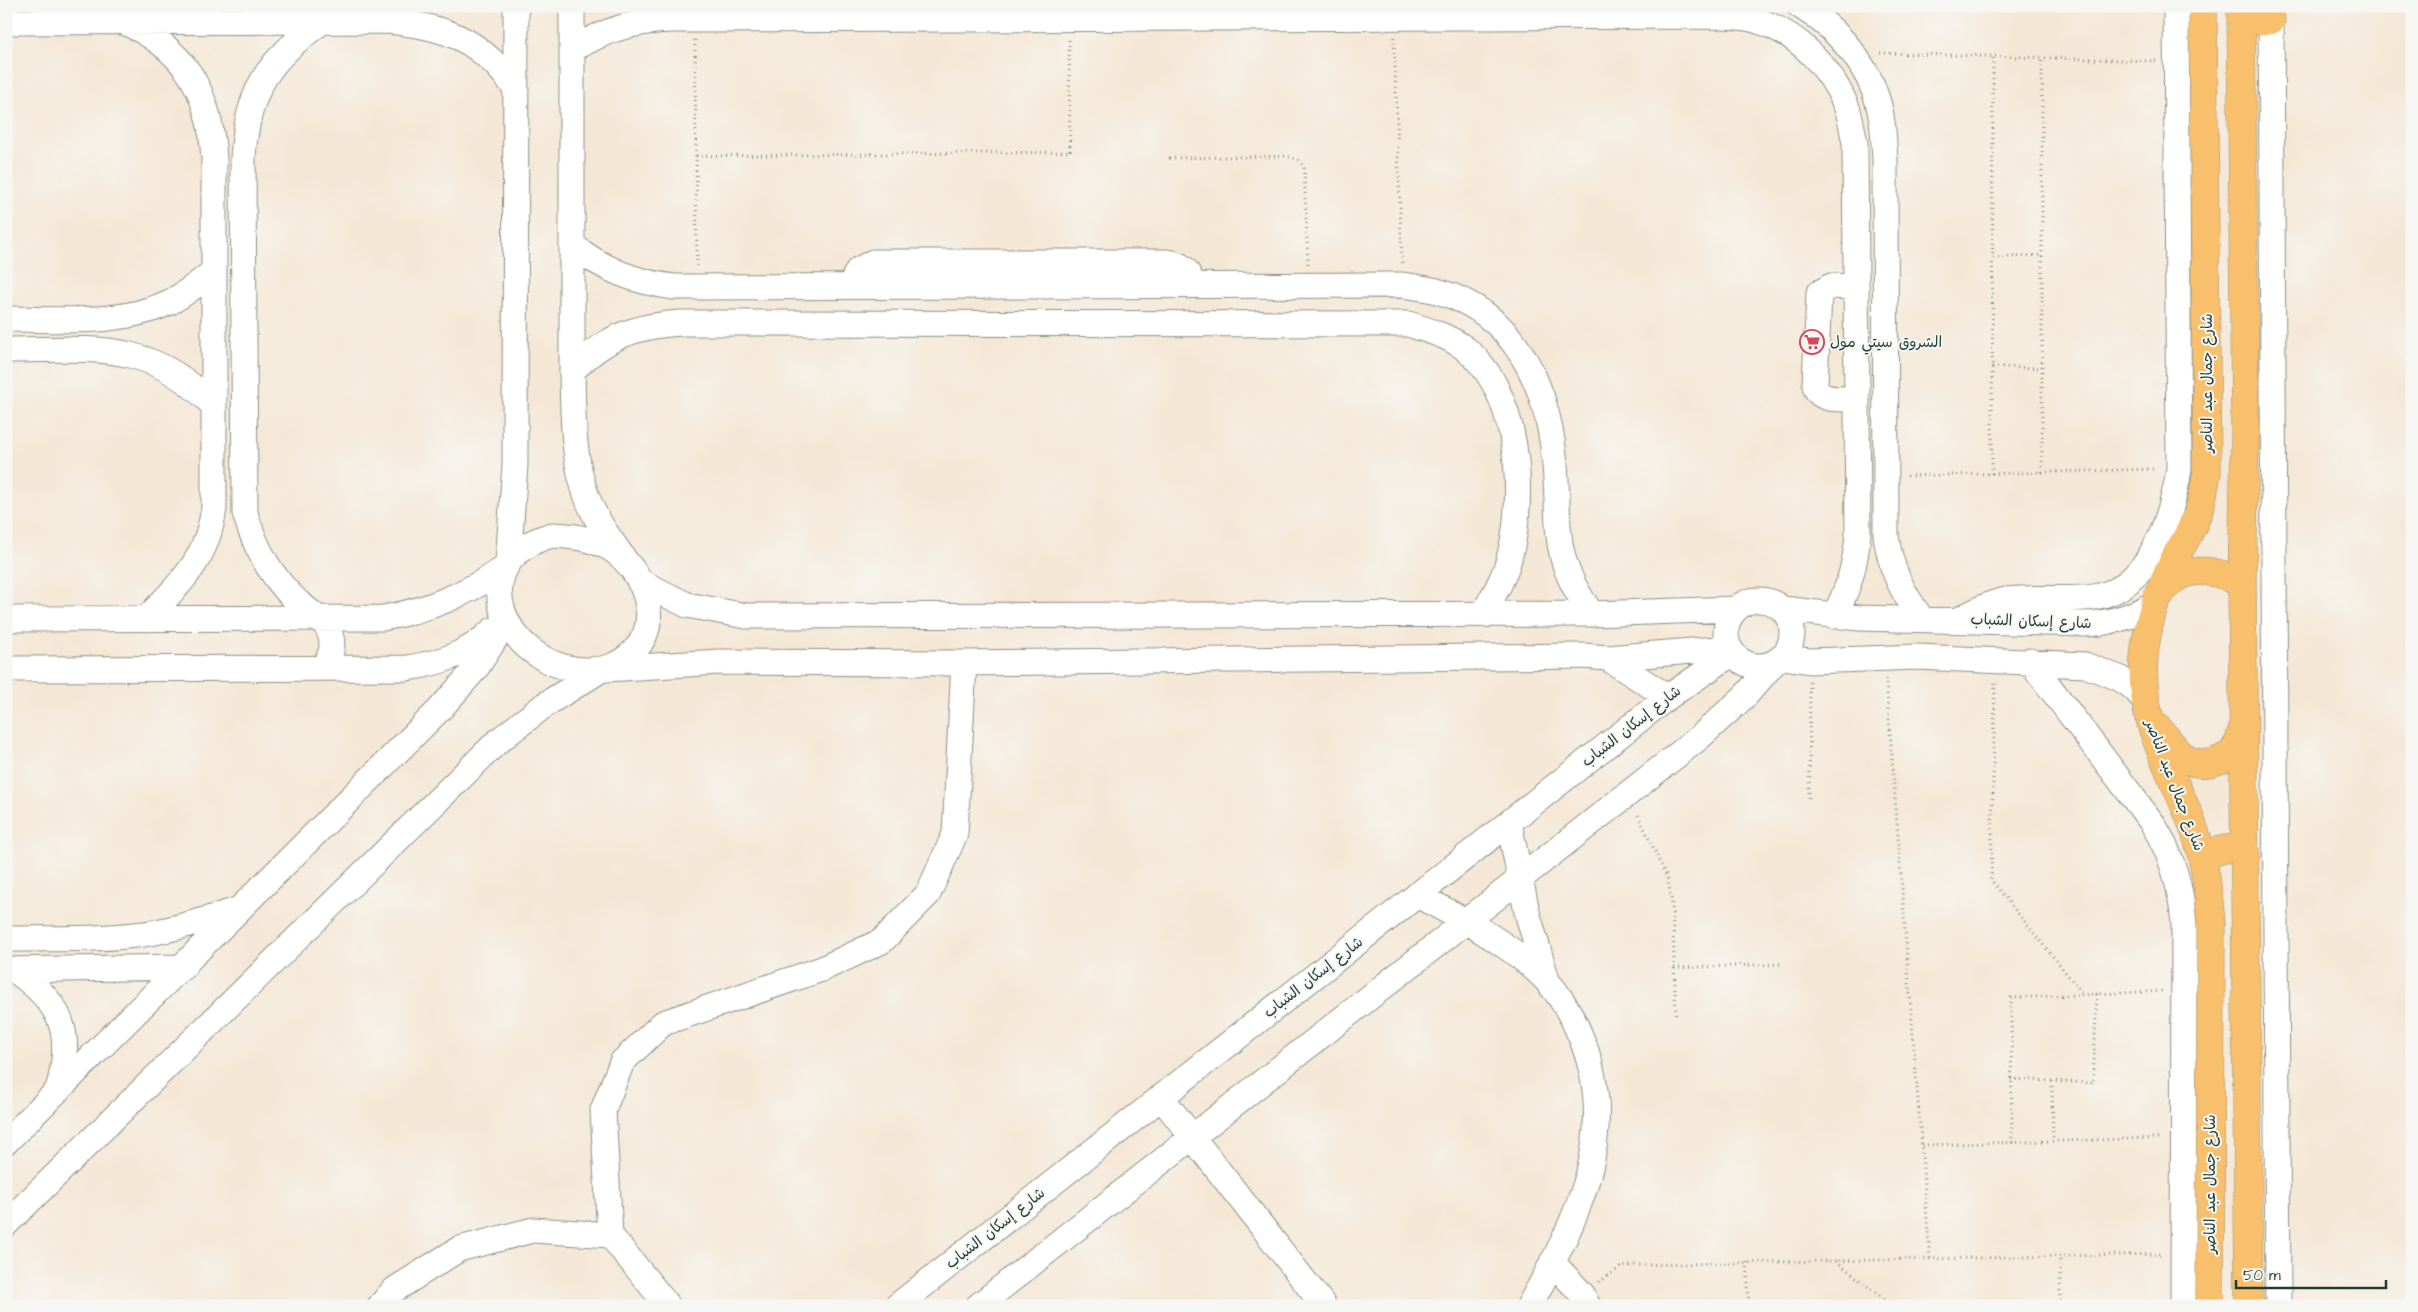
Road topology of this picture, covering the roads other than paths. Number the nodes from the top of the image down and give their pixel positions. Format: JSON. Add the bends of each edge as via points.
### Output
{"nodes":[{"id":1,"x":516,"y":6,"type":"edge"},
{"id":2,"x":572,"y":6,"type":"edge"},
{"id":3,"x":1800,"y":6,"type":"edge"},
{"id":4,"x":2176,"y":6,"type":"edge"},
{"id":5,"x":2202,"y":6,"type":"edge"},
{"id":6,"x":389,"y":13,"type":"edge"},
{"id":7,"x":2271,"y":13,"type":"edge"},
{"id":8,"x":2241,"y":14,"type":"edge"},
{"id":9,"x":122,"y":21,"type":"junction"},
{"id":10,"x":323,"y":21,"type":"junction"},
{"id":11,"x":6,"y":22,"type":"edge"},
{"id":12,"x":572,"y":50,"type":"junction"},
{"id":13,"x":516,"y":89,"type":"junction"},
{"id":14,"x":213,"y":141,"type":"junction"},
{"id":15,"x":244,"y":141,"type":"junction"},
{"id":16,"x":572,"y":245,"type":"junction"},
{"id":17,"x":214,"y":271,"type":"junction"},
{"id":18,"x":1856,"y":287,"type":"junction"},
{"id":19,"x":6,"y":319,"type":"edge"},
{"id":20,"x":97,"y":319,"type":"junction"},
{"id":21,"x":6,"y":350,"type":"edge"},
{"id":22,"x":97,"y":350,"type":"junction"},
{"id":23,"x":572,"y":371,"type":"junction"},
{"id":24,"x":1857,"y":398,"type":"junction"},
{"id":25,"x":214,"y":406,"type":"junction"},
{"id":26,"x":214,"y":488,"type":"junction"},
{"id":27,"x":244,"y":488,"type":"junction"},
{"id":28,"x":2203,"y":497,"type":"junction"},
{"id":29,"x":2244,"y":498,"type":"junction"},
{"id":30,"x":507,"y":566,"type":"junction"},
{"id":31,"x":633,"y":572,"type":"junction"},
{"id":32,"x":2242,"y":586,"type":"junction"},
{"id":33,"x":2155,"y":603,"type":"junction"},
{"id":34,"x":1735,"y":609,"type":"junction"},
{"id":35,"x":1783,"y":609,"type":"junction"},
{"id":36,"x":1483,"y":614,"type":"junction"},
{"id":37,"x":1592,"y":614,"type":"junction"},
{"id":38,"x":1834,"y":616,"type":"junction"},
{"id":39,"x":1921,"y":618,"type":"junction"},
{"id":40,"x":6,"y":619,"type":"edge"},
{"id":41,"x":146,"y":619,"type":"junction"},
{"id":42,"x":319,"y":619,"type":"junction"},
{"id":43,"x":1960,"y":619,"type":"junction"},
{"id":44,"x":506,"y":620,"type":"junction"},
{"id":45,"x":2064,"y":623,"type":"junction"},
{"id":46,"x":1731,"y":650,"type":"junction"},
{"id":47,"x":1607,"y":658,"type":"junction"},
{"id":48,"x":1779,"y":660,"type":"junction"},
{"id":49,"x":2030,"y":661,"type":"junction"},
{"id":50,"x":964,"y":663,"type":"junction"},
{"id":51,"x":2064,"y":663,"type":"junction"},
{"id":52,"x":322,"y":668,"type":"junction"},
{"id":53,"x":6,"y":669,"type":"edge"},
{"id":54,"x":603,"y":670,"type":"junction"},
{"id":55,"x":1668,"y":697,"type":"junction"},
{"id":56,"x":2148,"y":718,"type":"junction"},
{"id":57,"x":2243,"y":727,"type":"junction"},
{"id":58,"x":1509,"y":823,"type":"junction"},
{"id":59,"x":2246,"y":854,"type":"junction"},
{"id":60,"x":2202,"y":857,"type":"junction"},
{"id":61,"x":1520,"y":879,"type":"junction"},
{"id":62,"x":1417,"y":895,"type":"junction"},
{"id":63,"x":239,"y":909,"type":"junction"},
{"id":64,"x":1465,"y":922,"type":"junction"},
{"id":65,"x":73,"y":938,"type":"junction"},
{"id":66,"x":6,"y":939,"type":"edge"},
{"id":67,"x":184,"y":967,"type":"junction"},
{"id":68,"x":73,"y":969,"type":"junction"},
{"id":69,"x":10,"y":970,"type":"edge"},
{"id":70,"x":1547,"y":980,"type":"junction"},
{"id":71,"x":58,"y":1090,"type":"junction"},
{"id":72,"x":1161,"y":1097,"type":"junction"},
{"id":73,"x":1192,"y":1137,"type":"junction"},
{"id":74,"x":6,"y":1142,"type":"edge"},
{"id":75,"x":6,"y":1224,"type":"edge"},
{"id":76,"x":610,"y":1235,"type":"junction"},
{"id":77,"x":1552,"y":1262,"type":"junction"},
{"id":78,"x":1585,"y":1300,"type":"edge"},
{"id":79,"x":380,"y":1306,"type":"edge"},
{"id":80,"x":668,"y":1306,"type":"edge"},
{"id":81,"x":897,"y":1306,"type":"edge"},
{"id":82,"x":978,"y":1306,"type":"edge"},
{"id":83,"x":1324,"y":1306,"type":"edge"},
{"id":84,"x":1529,"y":1306,"type":"edge"},
{"id":85,"x":2183,"y":1306,"type":"edge"},
{"id":86,"x":2210,"y":1306,"type":"edge"},
{"id":87,"x":2248,"y":1306,"type":"edge"},
{"id":88,"x":2278,"y":1306,"type":"edge"}],
"edges":[{"from":1,"to":13,"type":"street"},
{"from":2,"to":12,"type":"street"},
{"from":3,"to":39,"type":"street","via":[[1835,32],[1853,53],[1869,81],[1882,120],[1886,535],[1889,558],[1900,586]]},
{"from":4,"to":43,"type":"street","via":[[2179,469],[2176,493],[2165,525],[2138,573],[2110,592],[2094,597],[2005,600]]},
{"from":5,"to":28,"type":"main road","name":"شارع جمال عبد الناصر","via":[[2208,445]]},
{"from":6,"to":10,"type":"street"},
{"from":6,"to":13,"type":"street","via":[[476,46],[499,66]]},
{"from":7,"to":8,"type":"main road"},
{"from":7,"to":88,"type":"street"},
{"from":8,"to":29,"type":"main road"},
{"from":9,"to":10,"type":"street"},
{"from":9,"to":11,"type":"street"},
{"from":9,"to":14,"type":"street","via":[[148,32],[170,49],[189,72],[202,97]]},
{"from":10,"to":15,"type":"street","via":[[295,40],[272,64],[256,92]]},
{"from":12,"to":16,"type":"street"},
{"from":12,"to":18,"type":"street","via":[[619,26],[646,21],[1724,16],[1755,20],[1786,33],[1812,53],[1834,80],[1848,110],[1855,142]]},
{"from":13,"to":30,"type":"street","via":[[515,465]]},
{"from":14,"to":15,"type":"street","via":[[222,134],[228,134]]},
{"from":14,"to":17,"type":"street"},
{"from":15,"to":27,"type":"street"},
{"from":16,"to":23,"type":"street"},
{"from":16,"to":37,"type":"street","via":[[590,259],[630,279],[674,287],[1402,285],[1440,292],[1472,306],[1499,326],[1522,352],[1538,382],[1554,456],[1563,563],[1575,590]]},
{"from":17,"to":20,"type":"street","via":[[172,301],[148,311]]},
{"from":17,"to":25,"type":"street"},
{"from":18,"to":24,"type":"street"},
{"from":18,"to":24,"type":"street","via":[[1827,287],[1819,293],[1815,384],[1817,392],[1824,397]]},
{"from":19,"to":20,"type":"street"},
{"from":20,"to":22,"type":"street","via":[[104,338]]},
{"from":21,"to":22,"type":"street"},
{"from":22,"to":25,"type":"street","via":[[118,351],[161,365],[186,380]]},
{"from":23,"to":31,"type":"street","via":[[574,431],[588,500]]},
{"from":23,"to":36,"type":"street","via":[[610,339],[634,330],[673,324],[1408,324],[1437,332],[1463,348],[1485,369],[1500,395],[1509,424],[1518,494],[1516,525],[1510,556],[1499,586]]},
{"from":24,"to":38,"type":"street","via":[[1856,554],[1845,595]]},
{"from":25,"to":26,"type":"street"},
{"from":26,"to":27,"type":"street","via":[[226,494]]},
{"from":26,"to":41,"type":"street","via":[[212,528],[205,547],[195,565]]},
{"from":27,"to":42,"type":"street","via":[[245,513],[252,538],[264,562],[279,583]]},
{"from":28,"to":29,"type":"main road","via":[[2221,507],[2234,505]]},
{"from":28,"to":33,"type":"main road","name":"شارع جمال عبد الناصر","via":[[2196,519]]},
{"from":29,"to":32,"type":"main road"},
{"from":30,"to":31,"type":"street","via":[[520,549],[552,535],[590,540],[610,549]]},
{"from":30,"to":42,"type":"street","via":[[459,596],[409,613],[383,618]]},
{"from":30,"to":44,"type":"street","via":[[498,591]]},
{"from":31,"to":36,"type":"street","via":[[687,605],[746,616]]},
{"from":31,"to":54,"type":"street","via":[[647,597],[649,615],[645,633],[637,649],[623,661]]},
{"from":32,"to":33,"type":"main road","via":[[2216,572],[2202,570],[2175,579]]},
{"from":32,"to":57,"type":"main road"},
{"from":33,"to":45,"type":"street","name":"شارع إسكان الشباب","via":[[2125,618],[2106,623]]},
{"from":33,"to":56,"type":"main road","name":"شارع جمال عبد الناصر","via":[[2144,658]]},
{"from":34,"to":35,"type":"street","via":[[1749,601],[1765,600]]},
{"from":34,"to":37,"type":"street"},
{"from":34,"to":46,"type":"street","via":[[1726,628]]},
{"from":35,"to":38,"type":"street","name":"شارع إسكان الشباب"},
{"from":35,"to":48,"type":"street","via":[[1789,618],[1792,638]]},
{"from":36,"to":37,"type":"street"},
{"from":38,"to":39,"type":"street","name":"شارع إسكان الشباب"},
{"from":39,"to":43,"type":"street","name":"شارع إسكان الشباب"},
{"from":40,"to":41,"type":"street"},
{"from":41,"to":42,"type":"street"},
{"from":42,"to":52,"type":"street","via":[[326,625],[333,643],[328,661]]},
{"from":43,"to":45,"type":"street","name":"شارع إسكان الشباب"},
{"from":44,"to":52,"type":"street","via":[[472,648],[450,660],[407,668]]},
{"from":44,"to":54,"type":"street","via":[[516,637],[544,660],[560,666]]},
{"from":44,"to":63,"type":"street","via":[[493,646],[460,688]]},
{"from":45,"to":51,"type":"street","via":[[2071,643]]},
{"from":46,"to":47,"type":"street"},
{"from":46,"to":48,"type":"street","via":[[1744,663],[1754,666]]},
{"from":46,"to":55,"type":"street","name":"شارع إسكان الشباب"},
{"from":47,"to":50,"type":"street"},
{"from":47,"to":55,"type":"street"},
{"from":48,"to":49,"type":"street"},
{"from":48,"to":61,"type":"street","via":[[1729,711]]},
{"from":49,"to":51,"type":"street"},
{"from":49,"to":85,"type":"street","via":[[2153,824],[2177,872],[2182,898],[2184,990]]},
{"from":50,"to":54,"type":"street","via":[[719,662]]},
{"from":50,"to":76,"type":"street","via":[[955,834],[928,894],[882,941],[822,969],[663,1023],[622,1062],[604,1110]]},
{"from":51,"to":56,"type":"street","via":[[2085,665],[2120,678],[2145,701]]},
{"from":52,"to":53,"type":"street"},
{"from":54,"to":75,"type":"street","via":[[546,704],[497,742]]},
{"from":55,"to":58,"type":"street","name":"شارع إسكان الشباب"},
{"from":56,"to":57,"type":"main road","via":[[2177,750],[2188,759],[2201,763],[2215,762],[2228,755],[2237,745]]},
{"from":56,"to":60,"type":"main road","name":"شارع جمال عبد الناصر","via":[[2195,831]]},
{"from":57,"to":59,"type":"main road"},
{"from":58,"to":61,"type":"street"},
{"from":58,"to":62,"type":"street","name":"شارع إسكان الشباب"},
{"from":59,"to":60,"type":"main road","via":[[2230,848]]},
{"from":59,"to":87,"type":"main road"},
{"from":60,"to":86,"type":"main road","name":"شارع جمال عبد الناصر","via":[[2211,922]]},
{"from":61,"to":64,"type":"street"},
{"from":61,"to":70,"type":"street"},
{"from":62,"to":64,"type":"street"},
{"from":62,"to":72,"type":"street","name":"شارع إسكان الشباب"},
{"from":63,"to":65,"type":"street","via":[[208,920],[144,934]]},
{"from":63,"to":67,"type":"street"},
{"from":64,"to":70,"type":"street"},
{"from":64,"to":73,"type":"street"},
{"from":65,"to":66,"type":"street"},
{"from":65,"to":68,"type":"street","via":[[80,957]]},
{"from":67,"to":68,"type":"street"},
{"from":67,"to":71,"type":"street"},
{"from":68,"to":69,"type":"street"},
{"from":69,"to":71,"type":"street","via":[[38,986],[55,1008],[65,1035],[66,1063]]},
{"from":70,"to":77,"type":"street","via":[[1571,1015],[1588,1054],[1597,1095],[1597,1138],[1589,1176]]},
{"from":71,"to":74,"type":"street"},
{"from":72,"to":73,"type":"street"},
{"from":72,"to":81,"type":"street","name":"شارع إسكان الشباب"},
{"from":73,"to":82,"type":"street"},
{"from":73,"to":83,"type":"street"},
{"from":76,"to":79,"type":"street","via":[[534,1230],[459,1249],[394,1290]]},
{"from":76,"to":80,"type":"street"},
{"from":77,"to":78,"type":"street"},
{"from":77,"to":84,"type":"street"}]}
